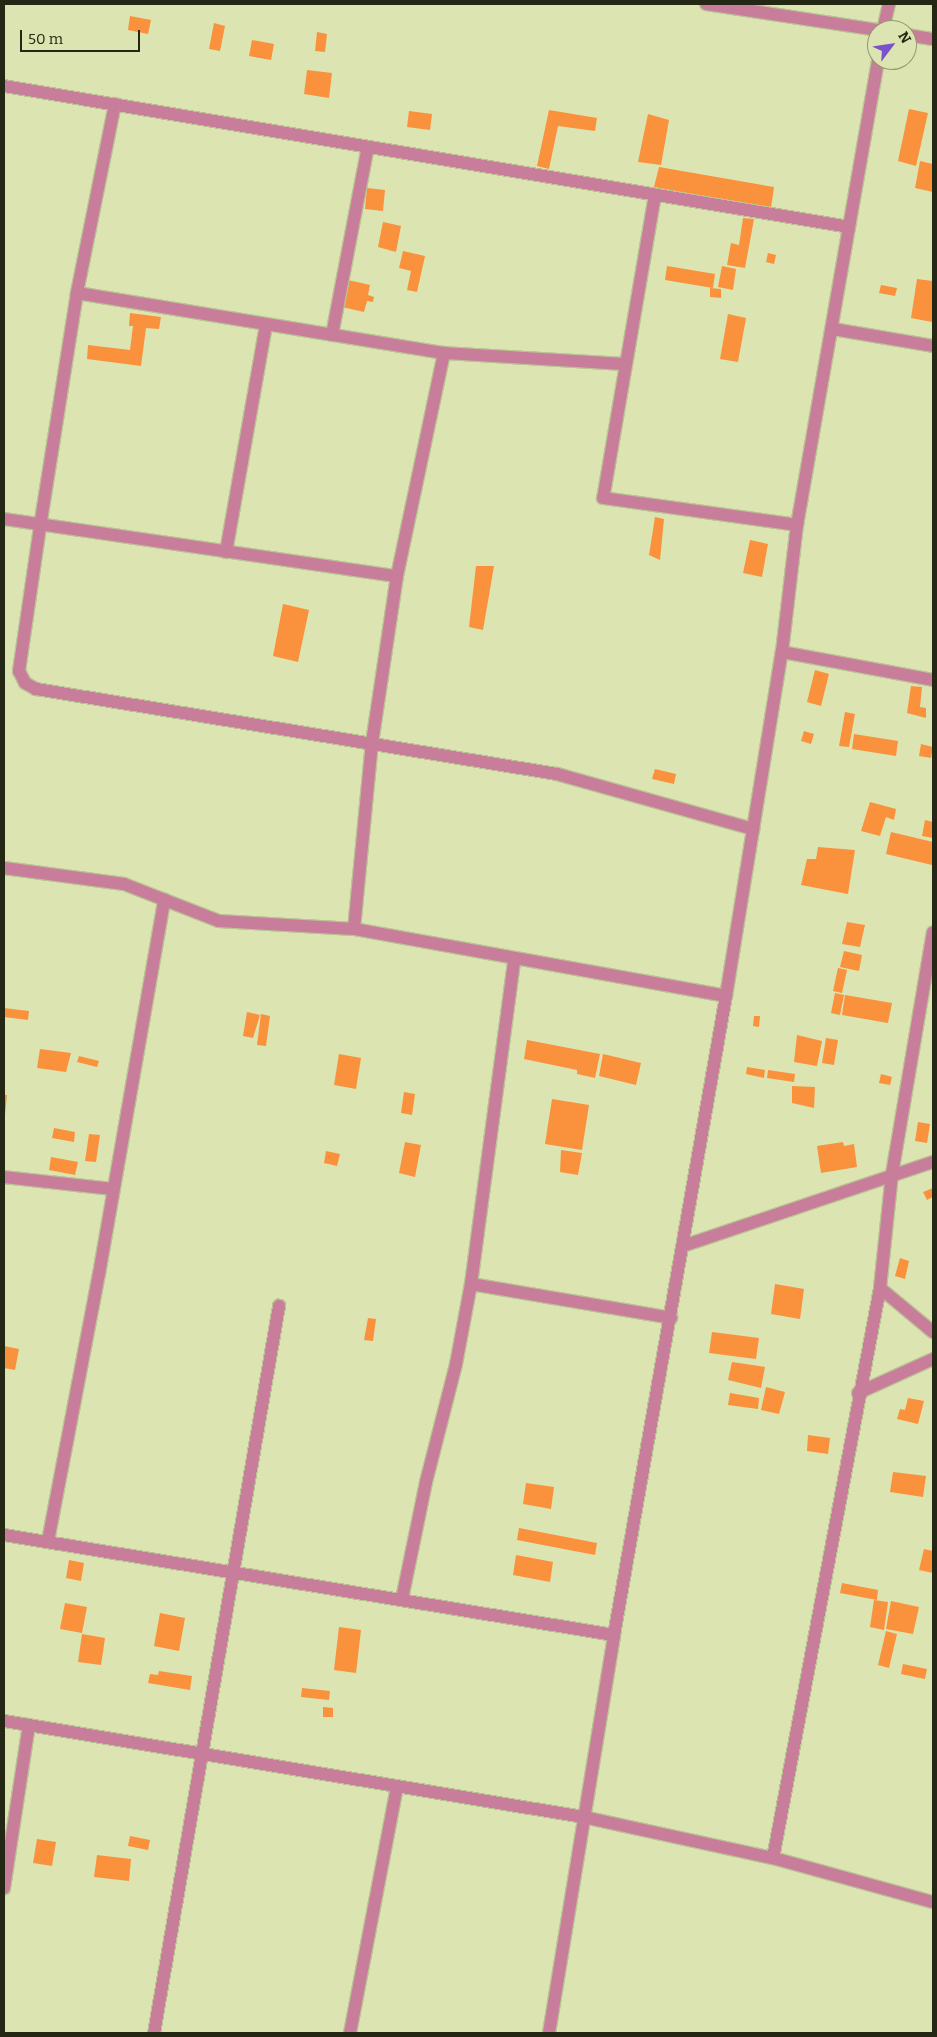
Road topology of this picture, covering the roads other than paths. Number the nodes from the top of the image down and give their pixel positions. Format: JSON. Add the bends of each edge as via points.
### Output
{"nodes":[{"id":1,"x":706,"y":4,"type":"edge"},
{"id":2,"x":889,"y":4,"type":"edge"},
{"id":3,"x":886,"y":20,"type":"edge"},
{"id":4,"x":867,"y":28,"type":"edge"},
{"id":5,"x":917,"y":37,"type":"edge"},
{"id":6,"x":933,"y":39,"type":"edge"},
{"id":7,"x":876,"y":70,"type":"edge"},
{"id":8,"x":4,"y":86,"type":"edge"},
{"id":9,"x":115,"y":104,"type":"junction"},
{"id":10,"x":368,"y":146,"type":"junction"},
{"id":11,"x":654,"y":194,"type":"junction"},
{"id":12,"x":849,"y":227,"type":"junction"},
{"id":13,"x":77,"y":293,"type":"junction"},
{"id":14,"x":266,"y":324,"type":"junction"},
{"id":15,"x":833,"y":329,"type":"junction"},
{"id":16,"x":332,"y":335,"type":"junction"},
{"id":17,"x":933,"y":346,"type":"edge"},
{"id":18,"x":444,"y":353,"type":"junction"},
{"id":19,"x":626,"y":364,"type":"junction"},
{"id":20,"x":4,"y":519,"type":"edge"},
{"id":21,"x":798,"y":525,"type":"junction"},
{"id":22,"x":40,"y":527,"type":"junction"},
{"id":23,"x":226,"y":552,"type":"junction"},
{"id":24,"x":397,"y":576,"type":"junction"},
{"id":25,"x":782,"y":652,"type":"junction"},
{"id":26,"x":933,"y":680,"type":"edge"},
{"id":27,"x":372,"y":743,"type":"junction"},
{"id":28,"x":753,"y":829,"type":"junction"},
{"id":29,"x":4,"y":868,"type":"edge"},
{"id":30,"x":164,"y":900,"type":"junction"},
{"id":31,"x":354,"y":930,"type":"junction"},
{"id":32,"x":933,"y":932,"type":"edge"},
{"id":33,"x":514,"y":960,"type":"junction"},
{"id":34,"x":930,"y":967,"type":"edge"},
{"id":35,"x":726,"y":996,"type":"junction"},
{"id":36,"x":933,"y":1162,"type":"edge"},
{"id":37,"x":892,"y":1174,"type":"junction"},
{"id":38,"x":4,"y":1177,"type":"edge"},
{"id":39,"x":113,"y":1190,"type":"junction"},
{"id":40,"x":683,"y":1246,"type":"junction"},
{"id":41,"x":471,"y":1284,"type":"junction"},
{"id":42,"x":880,"y":1288,"type":"junction"},
{"id":43,"x":279,"y":1306,"type":"dead end"},
{"id":44,"x":670,"y":1318,"type":"junction"},
{"id":45,"x":933,"y":1332,"type":"edge"},
{"id":46,"x":933,"y":1359,"type":"edge"},
{"id":47,"x":858,"y":1394,"type":"junction"},
{"id":48,"x":4,"y":1535,"type":"edge"},
{"id":49,"x":48,"y":1542,"type":"junction"},
{"id":50,"x":234,"y":1572,"type":"junction"},
{"id":51,"x":402,"y":1600,"type":"junction"},
{"id":52,"x":614,"y":1635,"type":"junction"},
{"id":53,"x":4,"y":1721,"type":"edge"},
{"id":54,"x":29,"y":1725,"type":"junction"},
{"id":55,"x":202,"y":1753,"type":"junction"},
{"id":56,"x":397,"y":1786,"type":"junction"},
{"id":57,"x":584,"y":1817,"type":"junction"},
{"id":58,"x":773,"y":1858,"type":"junction"},
{"id":59,"x":4,"y":1888,"type":"edge"},
{"id":60,"x":933,"y":1902,"type":"edge"},
{"id":61,"x":154,"y":2033,"type":"edge"},
{"id":62,"x":350,"y":2033,"type":"edge"},
{"id":63,"x":549,"y":2033,"type":"edge"}],
"edges":[{"from":1,"to":4,"type":"street"},
{"from":2,"to":3,"type":"street"},
{"from":5,"to":6,"type":"street"},
{"from":7,"to":12,"type":"street"},
{"from":8,"to":9,"type":"street"},
{"from":9,"to":10,"type":"street"},
{"from":9,"to":13,"type":"street"},
{"from":10,"to":11,"type":"street"},
{"from":10,"to":16,"type":"street"},
{"from":11,"to":12,"type":"street"},
{"from":11,"to":19,"type":"street"},
{"from":12,"to":15,"type":"street"},
{"from":13,"to":14,"type":"street"},
{"from":13,"to":22,"type":"street"},
{"from":14,"to":16,"type":"street"},
{"from":14,"to":23,"type":"street"},
{"from":15,"to":17,"type":"street"},
{"from":15,"to":21,"type":"street"},
{"from":16,"to":18,"type":"street"},
{"from":18,"to":19,"type":"street"},
{"from":18,"to":24,"type":"street"},
{"from":19,"to":21,"type":"street","via":[[603,498]]},
{"from":20,"to":22,"type":"street"},
{"from":21,"to":25,"type":"street"},
{"from":22,"to":23,"type":"street"},
{"from":22,"to":27,"type":"street","via":[[19,671],[25,683],[36,689]]},
{"from":23,"to":24,"type":"street"},
{"from":24,"to":27,"type":"street"},
{"from":25,"to":26,"type":"street"},
{"from":25,"to":28,"type":"street"},
{"from":27,"to":28,"type":"street","via":[[557,774]]},
{"from":27,"to":31,"type":"street"},
{"from":28,"to":35,"type":"street"},
{"from":29,"to":30,"type":"street","via":[[124,884]]},
{"from":30,"to":31,"type":"street","via":[[219,921]]},
{"from":30,"to":39,"type":"street"},
{"from":31,"to":33,"type":"street"},
{"from":32,"to":34,"type":"street"},
{"from":33,"to":35,"type":"street"},
{"from":33,"to":41,"type":"street"},
{"from":34,"to":37,"type":"street"},
{"from":35,"to":40,"type":"street"},
{"from":36,"to":37,"type":"street"},
{"from":37,"to":40,"type":"street"},
{"from":37,"to":42,"type":"street"},
{"from":38,"to":39,"type":"street"},
{"from":39,"to":49,"type":"street"},
{"from":40,"to":44,"type":"street"},
{"from":41,"to":44,"type":"street"},
{"from":41,"to":51,"type":"street"},
{"from":42,"to":45,"type":"street"},
{"from":42,"to":47,"type":"street"},
{"from":43,"to":50,"type":"street"},
{"from":44,"to":52,"type":"street"},
{"from":46,"to":47,"type":"street"},
{"from":47,"to":58,"type":"street"},
{"from":48,"to":49,"type":"street"},
{"from":49,"to":50,"type":"street"},
{"from":50,"to":51,"type":"street"},
{"from":50,"to":55,"type":"street"},
{"from":51,"to":52,"type":"street"},
{"from":52,"to":57,"type":"street"},
{"from":53,"to":54,"type":"street"},
{"from":54,"to":55,"type":"street"},
{"from":54,"to":59,"type":"street"},
{"from":55,"to":56,"type":"street"},
{"from":55,"to":61,"type":"street"},
{"from":56,"to":57,"type":"street"},
{"from":56,"to":62,"type":"street"},
{"from":57,"to":58,"type":"street"},
{"from":57,"to":63,"type":"street"},
{"from":58,"to":60,"type":"street"}]}
